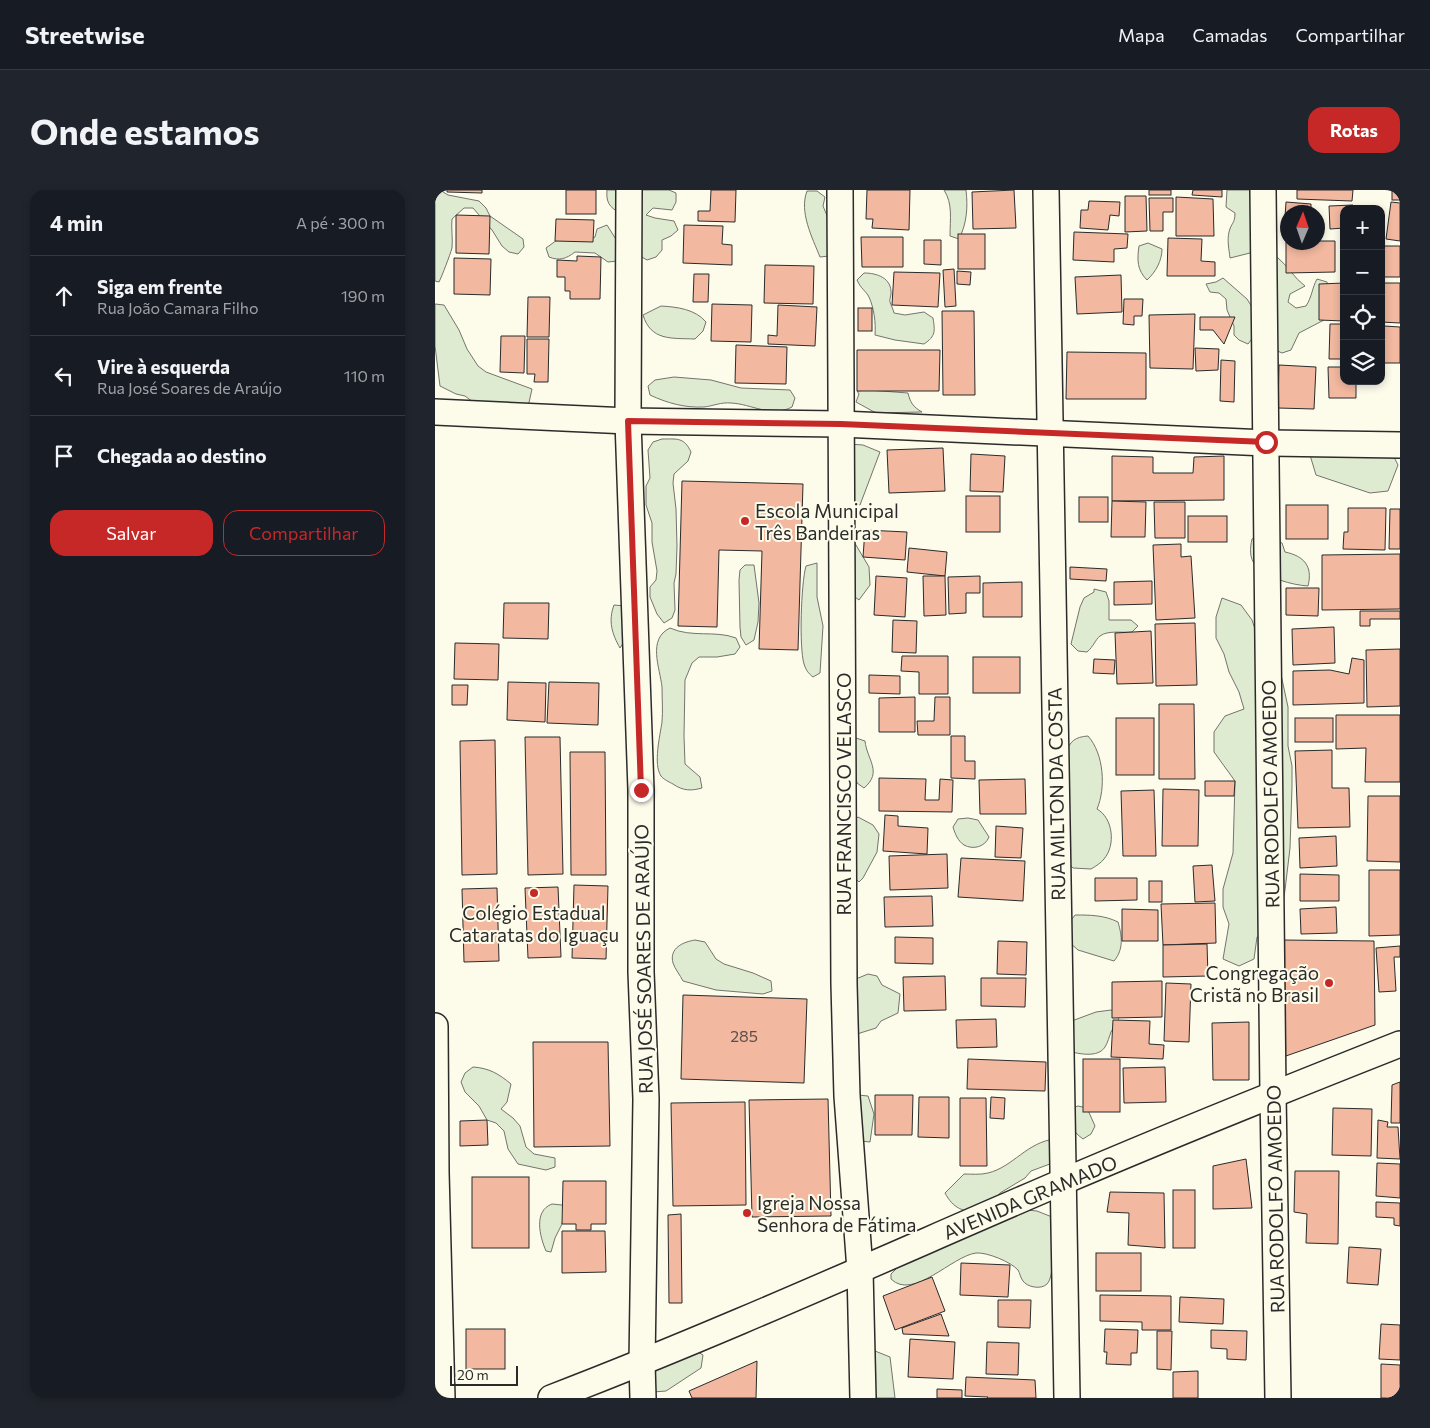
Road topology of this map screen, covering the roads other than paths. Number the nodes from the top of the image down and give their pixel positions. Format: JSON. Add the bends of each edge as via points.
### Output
{"nodes":[{"id":1,"x":629,"y":190,"type":"edge"},
{"id":2,"x":840,"y":190,"type":"edge"},
{"id":3,"x":1046,"y":190,"type":"edge"},
{"id":4,"x":1263,"y":190,"type":"edge"},
{"id":5,"x":435,"y":412,"type":"edge"},
{"id":6,"x":628,"y":421,"type":"junction"},
{"id":7,"x":841,"y":424,"type":"junction"},
{"id":8,"x":1049,"y":433,"type":"junction"},
{"id":9,"x":1266,"y":442,"type":"junction"},
{"id":10,"x":1400,"y":445,"type":"edge"},
{"id":11,"x":435,"y":1026,"type":"edge"},
{"id":12,"x":1400,"y":1044,"type":"edge"},
{"id":13,"x":1273,"y":1094,"type":"junction"},
{"id":14,"x":1062,"y":1182,"type":"junction"},
{"id":15,"x":860,"y":1270,"type":"junction"},
{"id":16,"x":641,"y":1363,"type":"junction"},
{"id":17,"x":442,"y":1398,"type":"edge"},
{"id":18,"x":551,"y":1398,"type":"edge"},
{"id":19,"x":643,"y":1398,"type":"edge"},
{"id":20,"x":863,"y":1398,"type":"edge"},
{"id":21,"x":1067,"y":1398,"type":"edge"},
{"id":22,"x":1278,"y":1398,"type":"edge"}],
"edges":[{"from":1,"to":6,"type":"street","name":"RUA JOSÉ SOARES DE ARAÚJO"},
{"from":2,"to":7,"type":"street","name":"RUA FRANCISCO VELASCO"},
{"from":3,"to":8,"type":"street","name":"RUA MILTON DA COSTA"},
{"from":4,"to":9,"type":"street","name":"RUA RODOLFO AMOEDO"},
{"from":5,"to":6,"type":"street"},
{"from":6,"to":7,"type":"street"},
{"from":6,"to":16,"type":"street","name":"RUA JOSÉ SOARES DE ARAÚJO","via":[[646,1099]]},
{"from":7,"to":8,"type":"street"},
{"from":7,"to":15,"type":"street","name":"RUA FRANCISCO VELASCO","via":[[845,1012],[847,1096]]},
{"from":8,"to":9,"type":"street"},
{"from":8,"to":14,"type":"street","name":"RUA MILTON DA COSTA"},
{"from":9,"to":10,"type":"street"},
{"from":9,"to":13,"type":"street","name":"RUA RODOLFO AMOEDO"},
{"from":11,"to":17,"type":"street"},
{"from":12,"to":13,"type":"street","name":"AVENIDA GRAMADO"},
{"from":13,"to":14,"type":"street","name":"AVENIDA GRAMADO"},
{"from":13,"to":22,"type":"street","name":"RUA RODOLFO AMOEDO"},
{"from":14,"to":15,"type":"street","name":"AVENIDA GRAMADO"},
{"from":14,"to":21,"type":"street","name":"RUA MILTON DA COSTA"},
{"from":15,"to":16,"type":"street","name":"AVENIDA GRAMADO"},
{"from":15,"to":20,"type":"street","name":"RUA FRANCISCO VELASCO"},
{"from":16,"to":18,"type":"street","name":"AVENIDA GRAMADO"},
{"from":16,"to":19,"type":"street","name":"RUA JOSÉ SOARES DE ARAÚJO"}]}
